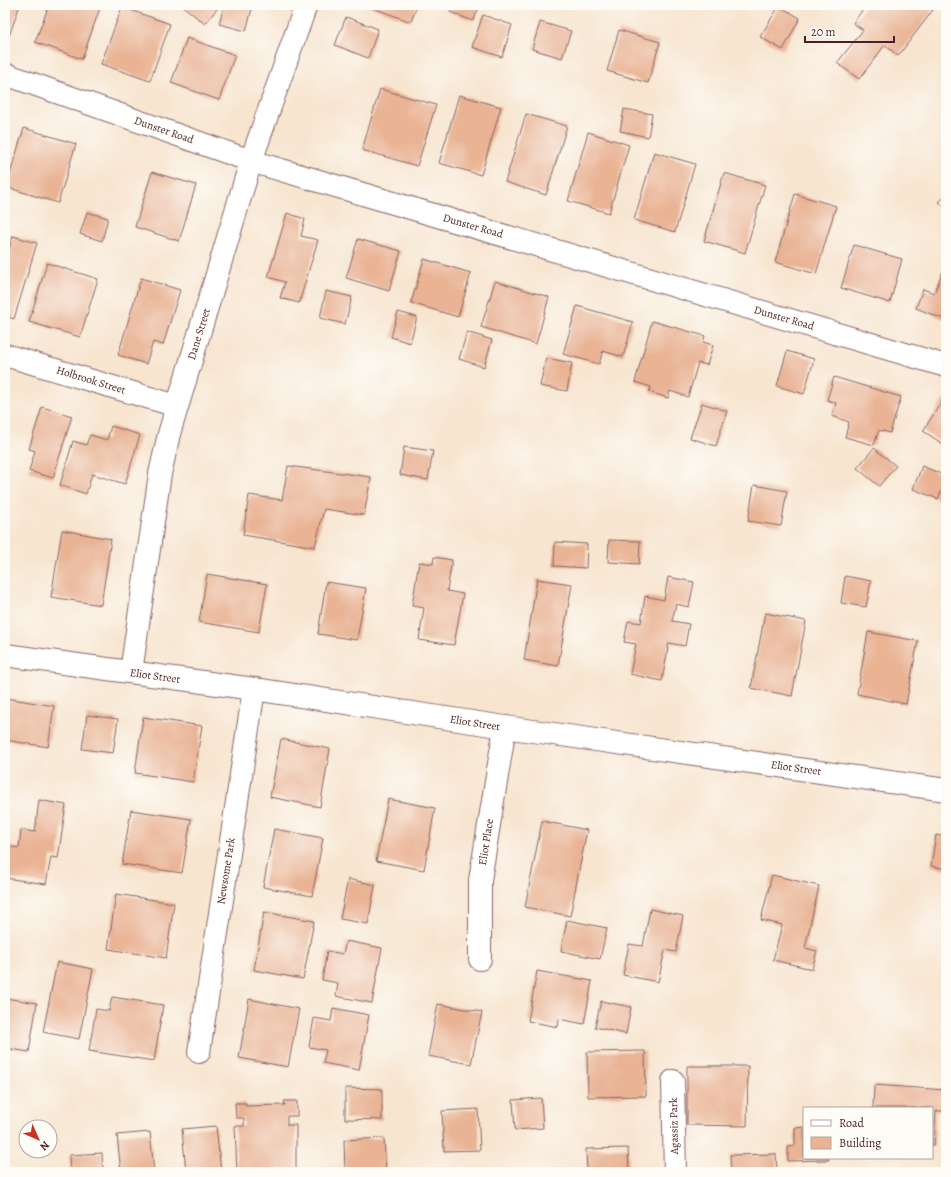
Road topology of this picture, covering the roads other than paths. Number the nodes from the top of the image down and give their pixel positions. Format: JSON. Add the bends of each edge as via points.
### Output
{"nodes":[{"id":1,"x":306,"y":5,"type":"edge"},
{"id":2,"x":5,"y":74,"type":"edge"},
{"id":3,"x":251,"y":161,"type":"junction"},
{"id":4,"x":5,"y":355,"type":"edge"},
{"id":5,"x":946,"y":366,"type":"edge"},
{"id":6,"x":176,"y":406,"type":"junction"},
{"id":7,"x":5,"y":655,"type":"edge"},
{"id":8,"x":131,"y":672,"type":"junction"},
{"id":9,"x":254,"y":689,"type":"junction"},
{"id":10,"x":505,"y":727,"type":"junction"},
{"id":11,"x":946,"y":790,"type":"edge"},
{"id":12,"x":480,"y":959,"type":"dead end"},
{"id":13,"x":199,"y":1052,"type":"dead end"},
{"id":14,"x":673,"y":1081,"type":"dead end"},
{"id":15,"x":675,"y":1172,"type":"edge"}],
"edges":[{"from":1,"to":3,"type":"street","name":"Dane Street"},
{"from":2,"to":3,"type":"street","name":"Dunster Road"},
{"from":3,"to":5,"type":"street","name":"Dunster Road"},
{"from":3,"to":6,"type":"street","name":"Dane Street"},
{"from":4,"to":6,"type":"street","name":"Holbrook Street"},
{"from":6,"to":8,"type":"street","name":"Dane Street","via":[[160,474]]},
{"from":7,"to":8,"type":"street","name":"Eliot Street"},
{"from":8,"to":9,"type":"street","name":"Eliot Street"},
{"from":9,"to":10,"type":"street","name":"Eliot Street"},
{"from":9,"to":13,"type":"street","name":"Newsome Park"},
{"from":10,"to":11,"type":"street","name":"Eliot Street"},
{"from":10,"to":12,"type":"street","name":"Eliot Place","via":[[480,880]]},
{"from":14,"to":15,"type":"street","name":"Agassiz Park"}]}
